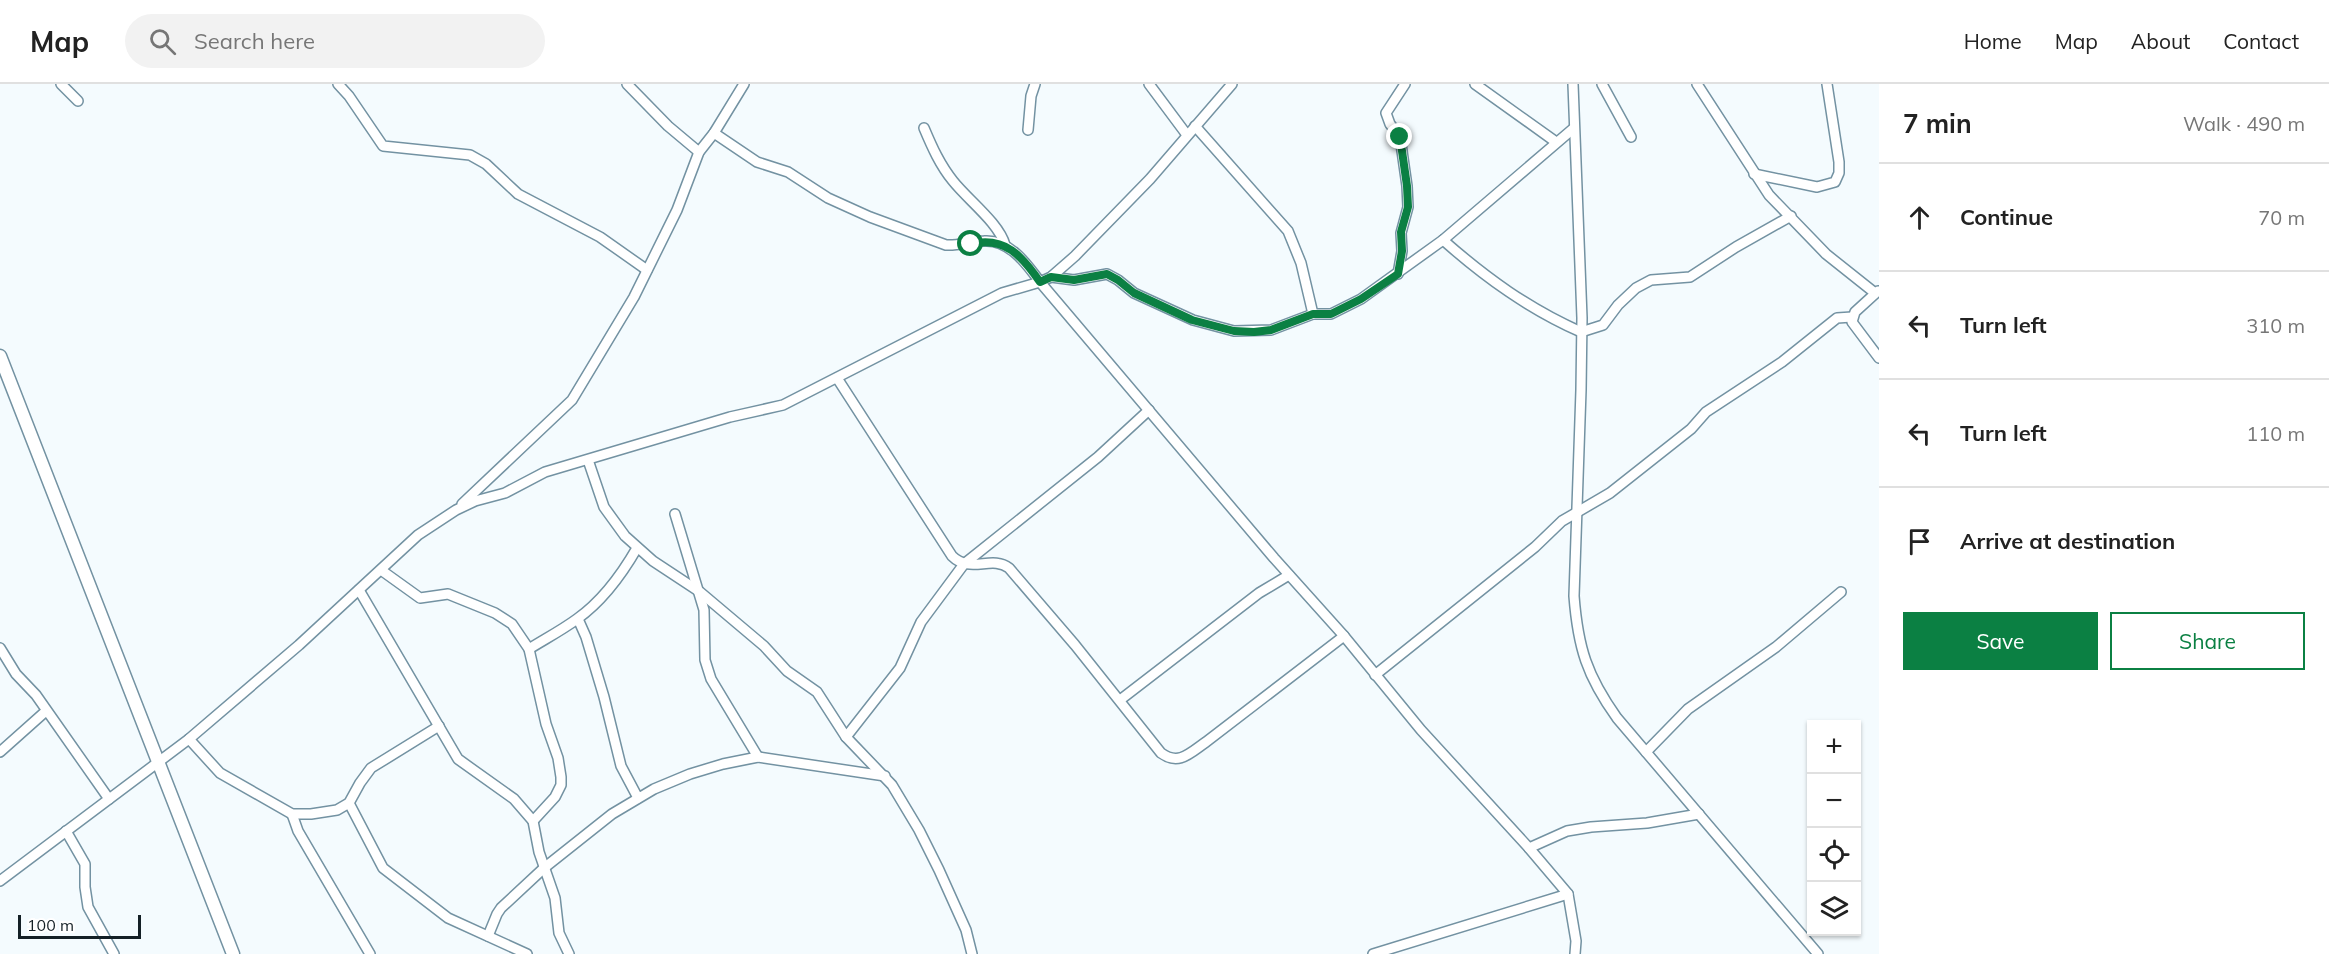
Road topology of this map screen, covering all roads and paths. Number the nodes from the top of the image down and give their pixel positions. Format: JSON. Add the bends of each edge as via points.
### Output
{"nodes":[{"id":1,"x":61,"y":84,"type":"edge"},
{"id":2,"x":338,"y":84,"type":"edge"},
{"id":3,"x":627,"y":84,"type":"edge"},
{"id":4,"x":744,"y":84,"type":"edge"},
{"id":5,"x":1035,"y":84,"type":"edge"},
{"id":6,"x":1149,"y":84,"type":"edge"},
{"id":7,"x":1232,"y":84,"type":"edge"},
{"id":8,"x":1405,"y":84,"type":"edge"},
{"id":9,"x":1475,"y":84,"type":"edge"},
{"id":10,"x":1602,"y":84,"type":"edge"},
{"id":11,"x":1697,"y":84,"type":"edge"},
{"id":12,"x":1827,"y":84,"type":"edge"},
{"id":13,"x":1575,"y":86,"type":"edge"},
{"id":14,"x":78,"y":100,"type":"dead end"},
{"id":15,"x":1195,"y":126,"type":"junction"},
{"id":16,"x":924,"y":128,"type":"dead end"},
{"id":17,"x":1574,"y":128,"type":"junction"},
{"id":18,"x":1028,"y":130,"type":"dead end"},
{"id":19,"x":714,"y":133,"type":"junction"},
{"id":20,"x":1187,"y":135,"type":"junction"},
{"id":21,"x":1631,"y":137,"type":"dead end"},
{"id":22,"x":1556,"y":142,"type":"junction"},
{"id":23,"x":699,"y":152,"type":"junction"},
{"id":24,"x":1754,"y":174,"type":"junction"},
{"id":25,"x":1791,"y":216,"type":"junction"},
{"id":26,"x":1443,"y":240,"type":"junction"},
{"id":27,"x":1005,"y":245,"type":"junction"},
{"id":28,"x":647,"y":270,"type":"junction"},
{"id":29,"x":1398,"y":274,"type":"junction"},
{"id":30,"x":1051,"y":277,"type":"junction"},
{"id":31,"x":1040,"y":282,"type":"junction"},
{"id":32,"x":1877,"y":291,"type":"edge"},
{"id":33,"x":1313,"y":314,"type":"junction"},
{"id":34,"x":1852,"y":317,"type":"junction"},
{"id":35,"x":1581,"y":332,"type":"junction"},
{"id":36,"x":0,"y":356,"type":"edge"},
{"id":37,"x":1879,"y":358,"type":"edge"},
{"id":38,"x":837,"y":378,"type":"junction"},
{"id":39,"x":1149,"y":410,"type":"junction"},
{"id":40,"x":588,"y":460,"type":"junction"},
{"id":41,"x":456,"y":510,"type":"junction"},
{"id":42,"x":1577,"y":510,"type":"junction"},
{"id":43,"x":675,"y":514,"type":"dead end"},
{"id":44,"x":638,"y":548,"type":"junction"},
{"id":45,"x":964,"y":564,"type":"junction"},
{"id":46,"x":381,"y":570,"type":"junction"},
{"id":47,"x":1289,"y":575,"type":"junction"},
{"id":48,"x":359,"y":590,"type":"junction"},
{"id":49,"x":700,"y":592,"type":"junction"},
{"id":50,"x":1841,"y":592,"type":"dead end"},
{"id":51,"x":578,"y":619,"type":"junction"},
{"id":52,"x":1344,"y":636,"type":"junction"},
{"id":53,"x":0,"y":648,"type":"edge"},
{"id":54,"x":529,"y":649,"type":"junction"},
{"id":55,"x":1376,"y":675,"type":"junction"},
{"id":56,"x":1120,"y":700,"type":"junction"},
{"id":57,"x":46,"y":711,"type":"junction"},
{"id":58,"x":439,"y":726,"type":"junction"},
{"id":59,"x":846,"y":737,"type":"junction"},
{"id":60,"x":189,"y":739,"type":"junction"},
{"id":61,"x":11,"y":740,"type":"junction"},
{"id":62,"x":0,"y":742,"type":"edge"},
{"id":63,"x":0,"y":752,"type":"edge"},
{"id":64,"x":1646,"y":752,"type":"junction"},
{"id":65,"x":758,"y":757,"type":"junction"},
{"id":66,"x":158,"y":761,"type":"junction"},
{"id":67,"x":885,"y":776,"type":"junction"},
{"id":68,"x":638,"y":798,"type":"junction"},
{"id":69,"x":109,"y":799,"type":"junction"},
{"id":70,"x":349,"y":803,"type":"junction"},
{"id":71,"x":292,"y":814,"type":"junction"},
{"id":72,"x":1699,"y":814,"type":"junction"},
{"id":73,"x":533,"y":821,"type":"junction"},
{"id":74,"x":66,"y":831,"type":"junction"},
{"id":75,"x":1529,"y":848,"type":"junction"},
{"id":76,"x":544,"y":868,"type":"junction"},
{"id":77,"x":0,"y":881,"type":"edge"},
{"id":78,"x":1568,"y":894,"type":"junction"},
{"id":79,"x":488,"y":936,"type":"junction"},
{"id":80,"x":1816,"y":953,"type":"edge"},
{"id":81,"x":114,"y":954,"type":"edge"},
{"id":82,"x":232,"y":954,"type":"edge"},
{"id":83,"x":370,"y":954,"type":"edge"},
{"id":84,"x":527,"y":954,"type":"edge"},
{"id":85,"x":569,"y":954,"type":"edge"},
{"id":86,"x":972,"y":954,"type":"edge"},
{"id":87,"x":1373,"y":954,"type":"edge"},
{"id":88,"x":1575,"y":954,"type":"edge"}],
"edges":[{"from":1,"to":14,"type":"street"},
{"from":2,"to":28,"type":"street","via":[[383,146],[470,155],[486,164],[518,194],[600,237]]},
{"from":3,"to":23,"type":"street"},
{"from":4,"to":19,"type":"street"},
{"from":5,"to":18,"type":"street"},
{"from":6,"to":20,"type":"street"},
{"from":7,"to":15,"type":"street"},
{"from":8,"to":29,"type":"street","via":[[1386,113],[1400,137],[1407,186],[1408,207],[1401,232]]},
{"from":9,"to":22,"type":"street"},
{"from":10,"to":21,"type":"street"},
{"from":11,"to":24,"type":"street"},
{"from":12,"to":24,"type":"street","via":[[1839,162],[1834,182],[1817,187]]},
{"from":13,"to":17,"type":"street"},
{"from":15,"to":20,"type":"street"},
{"from":15,"to":33,"type":"street","via":[[1288,231],[1301,263]]},
{"from":16,"to":27,"type":"street","via":[[951,179],[998,230]]},
{"from":17,"to":22,"type":"street"},
{"from":17,"to":35,"type":"street"},
{"from":19,"to":23,"type":"street"},
{"from":19,"to":27,"type":"street","via":[[757,162],[788,171],[828,198],[870,217],[945,245],[984,241]]},
{"from":20,"to":30,"type":"street","via":[[1150,179]]},
{"from":22,"to":26,"type":"street"},
{"from":23,"to":28,"type":"street","via":[[677,210]]},
{"from":24,"to":25,"type":"street"},
{"from":25,"to":32,"type":"street","via":[[1826,254]]},
{"from":25,"to":35,"type":"street","via":[[1690,277],[1651,280],[1636,288],[1604,325]]},
{"from":26,"to":29,"type":"street"},
{"from":26,"to":35,"type":"street","via":[[1526,305]]},
{"from":27,"to":31,"type":"street"},
{"from":28,"to":41,"type":"street","via":[[572,400]]},
{"from":29,"to":33,"type":"street","via":[[1331,314]]},
{"from":30,"to":31,"type":"street"},
{"from":30,"to":33,"type":"street","via":[[1074,280],[1107,274],[1134,293],[1192,320],[1234,331],[1271,330]]},
{"from":31,"to":38,"type":"street","via":[[1002,293]]},
{"from":31,"to":39,"type":"street"},
{"from":32,"to":34,"type":"street"},
{"from":34,"to":37,"type":"street","via":[[1856,330]]},
{"from":34,"to":42,"type":"street","via":[[1837,318],[1782,362],[1706,412],[1691,429],[1610,493]]},
{"from":35,"to":42,"type":"street"},
{"from":36,"to":66,"type":"street"},
{"from":38,"to":40,"type":"street","via":[[774,408],[730,417]]},
{"from":38,"to":45,"type":"street","via":[[952,556]]},
{"from":39,"to":45,"type":"street","via":[[1098,457]]},
{"from":39,"to":47,"type":"street"},
{"from":40,"to":41,"type":"street","via":[[545,471],[505,493]]},
{"from":40,"to":44,"type":"street","via":[[604,507],[619,530]]},
{"from":41,"to":46,"type":"street","via":[[418,535]]},
{"from":42,"to":55,"type":"street"},
{"from":42,"to":64,"type":"street","via":[[1574,597],[1584,658],[1598,691]]},
{"from":43,"to":49,"type":"street"},
{"from":44,"to":49,"type":"street"},
{"from":44,"to":51,"type":"street","via":[[602,596]]},
{"from":45,"to":56,"type":"street","via":[[999,562],[1009,568]]},
{"from":45,"to":59,"type":"street","via":[[927,611],[900,668]]},
{"from":46,"to":48,"type":"street"},
{"from":46,"to":54,"type":"street","via":[[420,598],[448,594],[503,617],[521,634]]},
{"from":47,"to":52,"type":"street"},
{"from":47,"to":56,"type":"street","via":[[1259,593]]},
{"from":48,"to":58,"type":"street"},
{"from":48,"to":60,"type":"street"},
{"from":49,"to":59,"type":"street","via":[[764,646],[787,671],[817,692]]},
{"from":49,"to":65,"type":"street","via":[[707,669]]},
{"from":50,"to":64,"type":"street","via":[[1776,647],[1688,709]]},
{"from":51,"to":54,"type":"street"},
{"from":51,"to":68,"type":"street","via":[[604,697],[621,766]]},
{"from":52,"to":55,"type":"street"},
{"from":52,"to":56,"type":"street","via":[[1177,760],[1161,753]]},
{"from":53,"to":57,"type":"street"},
{"from":54,"to":73,"type":"street","via":[[561,777],[555,797]]},
{"from":55,"to":75,"type":"street"},
{"from":57,"to":61,"type":"street"},
{"from":57,"to":69,"type":"street"},
{"from":58,"to":70,"type":"street","via":[[372,768]]},
{"from":58,"to":73,"type":"street","via":[[458,759],[514,799]]},
{"from":59,"to":67,"type":"street"},
{"from":60,"to":66,"type":"street"},
{"from":60,"to":71,"type":"street","via":[[220,773]]},
{"from":61,"to":62,"type":"street"},
{"from":61,"to":63,"type":"street"},
{"from":64,"to":72,"type":"street"},
{"from":65,"to":67,"type":"street"},
{"from":65,"to":68,"type":"street","via":[[690,774]]},
{"from":66,"to":69,"type":"street"},
{"from":66,"to":82,"type":"street"},
{"from":67,"to":86,"type":"street","via":[[900,795],[939,870],[966,930]]},
{"from":68,"to":76,"type":"street"},
{"from":69,"to":74,"type":"street"},
{"from":70,"to":71,"type":"street","via":[[322,813]]},
{"from":70,"to":79,"type":"street","via":[[383,868],[448,918]]},
{"from":71,"to":83,"type":"street","via":[[298,831]]},
{"from":72,"to":75,"type":"street","via":[[1567,831]]},
{"from":72,"to":80,"type":"street"},
{"from":73,"to":76,"type":"street"},
{"from":74,"to":77,"type":"street"},
{"from":74,"to":81,"type":"street","via":[[85,864],[88,907]]},
{"from":75,"to":78,"type":"street"},
{"from":76,"to":79,"type":"street","via":[[496,914]]},
{"from":76,"to":85,"type":"street","via":[[555,898],[559,933]]},
{"from":78,"to":87,"type":"street"},
{"from":78,"to":88,"type":"street"},
{"from":79,"to":84,"type":"street"}]}
